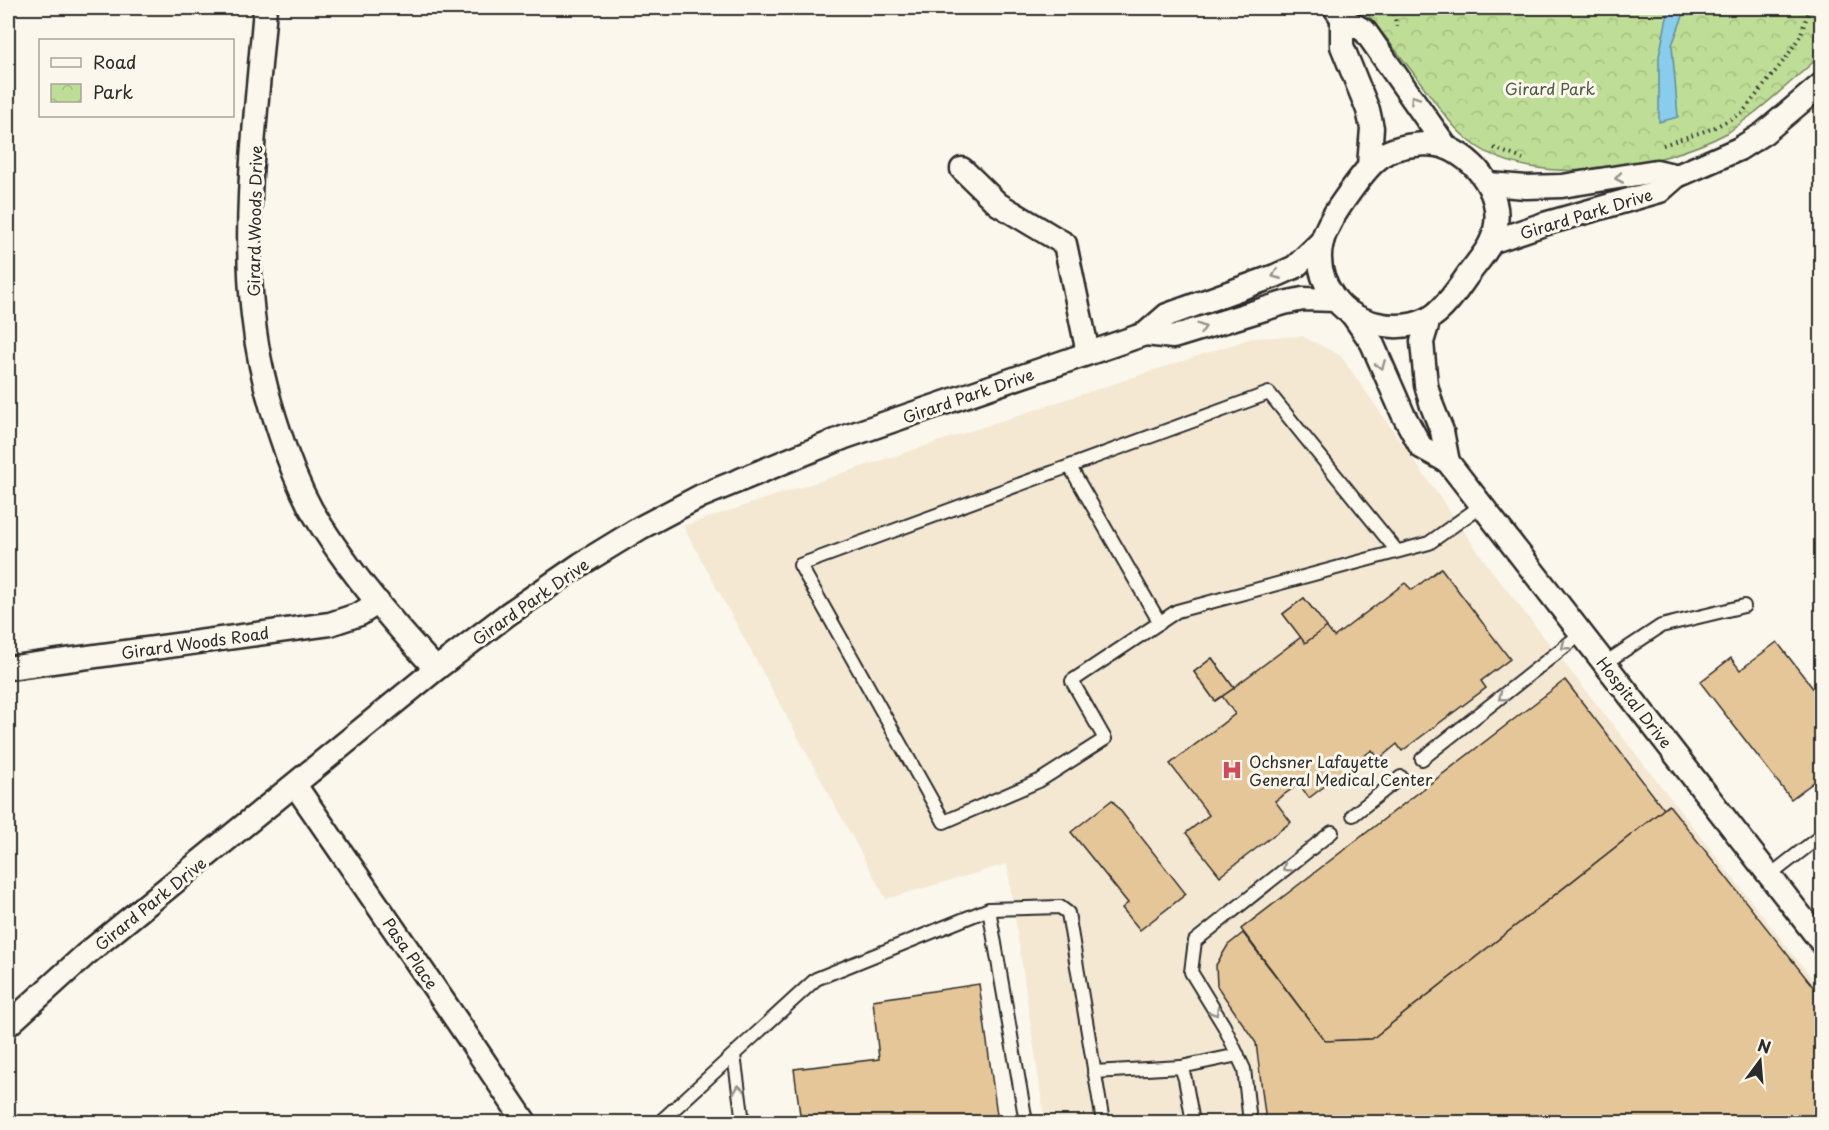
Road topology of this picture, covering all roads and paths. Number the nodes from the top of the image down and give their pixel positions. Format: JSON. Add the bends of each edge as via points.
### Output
{"nodes":[{"id":1,"x":265,"y":8,"type":"edge"},
{"id":2,"x":1392,"y":8,"type":"edge"},
{"id":3,"x":1810,"y":8,"type":"edge"},
{"id":4,"x":1338,"y":13,"type":"edge"},
{"id":5,"x":1400,"y":36,"type":"dead end"},
{"id":6,"x":1821,"y":84,"type":"edge"},
{"id":7,"x":1488,"y":144,"type":"dead end"},
{"id":8,"x":1447,"y":148,"type":"junction"},
{"id":9,"x":1653,"y":148,"type":"dead end"},
{"id":10,"x":1531,"y":162,"type":"dead end"},
{"id":11,"x":1369,"y":166,"type":"junction"},
{"id":12,"x":962,"y":169,"type":"dead end"},
{"id":13,"x":1677,"y":176,"type":"junction"},
{"id":14,"x":1489,"y":184,"type":"junction"},
{"id":15,"x":1322,"y":241,"type":"junction"},
{"id":16,"x":1491,"y":242,"type":"junction"},
{"id":17,"x":1344,"y":307,"type":"junction"},
{"id":18,"x":1429,"y":319,"type":"junction"},
{"id":19,"x":1145,"y":334,"type":"junction"},
{"id":20,"x":1088,"y":353,"type":"junction"},
{"id":21,"x":1448,"y":462,"type":"junction"},
{"id":22,"x":1070,"y":466,"type":"junction"},
{"id":23,"x":1482,"y":505,"type":"junction"},
{"id":24,"x":1397,"y":551,"type":"junction"},
{"id":25,"x":378,"y":602,"type":"junction"},
{"id":26,"x":1744,"y":606,"type":"dead end"},
{"id":27,"x":1160,"y":623,"type":"junction"},
{"id":28,"x":1582,"y":633,"type":"junction"},
{"id":29,"x":1605,"y":663,"type":"junction"},
{"id":30,"x":8,"y":668,"type":"edge"},
{"id":31,"x":436,"y":669,"type":"junction"},
{"id":32,"x":1422,"y":759,"type":"dead end"},
{"id":33,"x":1401,"y":777,"type":"dead end"},
{"id":34,"x":295,"y":785,"type":"junction"},
{"id":35,"x":1353,"y":815,"type":"dead end"},
{"id":36,"x":1332,"y":832,"type":"dead end"},
{"id":37,"x":1821,"y":835,"type":"edge"},
{"id":38,"x":1769,"y":876,"type":"junction"},
{"id":39,"x":989,"y":909,"type":"junction"},
{"id":40,"x":1821,"y":943,"type":"edge"},
{"id":41,"x":8,"y":1025,"type":"edge"},
{"id":42,"x":734,"y":1055,"type":"junction"},
{"id":43,"x":1238,"y":1055,"type":"junction"},
{"id":44,"x":1180,"y":1066,"type":"junction"},
{"id":45,"x":1094,"y":1072,"type":"junction"},
{"id":46,"x":525,"y":1122,"type":"edge"},
{"id":47,"x":660,"y":1122,"type":"edge"},
{"id":48,"x":743,"y":1122,"type":"edge"},
{"id":49,"x":1026,"y":1122,"type":"edge"},
{"id":50,"x":1102,"y":1122,"type":"edge"},
{"id":51,"x":1193,"y":1122,"type":"edge"},
{"id":52,"x":1250,"y":1122,"type":"edge"}],
"edges":[{"from":1,"to":25,"type":"street","name":"Girard Woods Drive","via":[[249,266],[257,343],[270,405],[310,507],[338,552]]},
{"from":2,"to":5,"type":"path"},
{"from":3,"to":9,"type":"path","via":[[1800,36],[1786,58],[1742,113],[1711,129]]},
{"from":8,"to":4,"type":"street","one_way":true,"via":[[1365,31]]},
{"from":4,"to":11,"type":"street","via":[[1342,46],[1372,128]]},
{"from":6,"to":13,"type":"street","name":"Girard Park Drive","via":[[1779,122],[1739,149]]},
{"from":7,"to":10,"type":"path"},
{"from":8,"to":11,"type":"street","via":[[1406,145]]},
{"from":8,"to":14,"type":"street","via":[[1478,170]]},
{"from":11,"to":15,"type":"street","via":[[1330,220]]},
{"from":12,"to":20,"type":"street","via":[[998,204],[1065,244]]},
{"from":13,"to":14,"type":"street","name":"Girard Park Drive","one_way":true,"via":[[1656,171],[1562,186]]},
{"from":13,"to":16,"type":"street","name":"Girard Park Drive","via":[[1660,191]]},
{"from":14,"to":16,"type":"street","via":[[1496,223]]},
{"from":15,"to":17,"type":"street","via":[[1320,265],[1325,284]]},
{"from":15,"to":19,"type":"street","name":"Girard Park Drive","one_way":true,"via":[[1295,267],[1167,315]]},
{"from":16,"to":18,"type":"street"},
{"from":17,"to":18,"type":"street","via":[[1376,324],[1395,326]]},
{"from":19,"to":17,"type":"street","name":"Girard Park Drive","one_way":true,"via":[[1173,337],[1303,299]]},
{"from":17,"to":21,"type":"street","name":"Hospital Drive","one_way":true,"via":[[1372,343],[1421,447]]},
{"from":18,"to":21,"type":"street","name":"Hospital Drive","via":[[1422,342],[1426,385]]},
{"from":19,"to":20,"type":"street","name":"Girard Park Drive"},
{"from":20,"to":31,"type":"street","name":"Girard Park Drive","via":[[845,437],[701,496],[581,564]]},
{"from":21,"to":23,"type":"street","name":"Hospital Drive"},
{"from":22,"to":24,"type":"lane","via":[[1269,393]]},
{"from":22,"to":27,"type":"lane"},
{"from":22,"to":27,"type":"lane","via":[[800,565],[944,822],[1039,780],[1105,739],[1072,681]]},
{"from":23,"to":24,"type":"lane","via":[[1429,543]]},
{"from":23,"to":28,"type":"street","name":"Hospital Drive"},
{"from":24,"to":27,"type":"lane","via":[[1178,611]]},
{"from":25,"to":30,"type":"street","name":"Girard Woods Road","via":[[360,614],[330,624]]},
{"from":25,"to":31,"type":"street","name":"Girard Woods Drive"},
{"from":26,"to":29,"type":"lane","via":[[1662,626]]},
{"from":28,"to":29,"type":"street","name":"Hospital Drive"},
{"from":28,"to":32,"type":"lane","one_way":true},
{"from":29,"to":38,"type":"street","name":"Hospital Drive"},
{"from":31,"to":34,"type":"street","name":"Girard Park Drive"},
{"from":33,"to":35,"type":"lane"},
{"from":34,"to":41,"type":"street","name":"Girard Park Drive","via":[[85,955]]},
{"from":34,"to":46,"type":"street","name":"Pasa Place"},
{"from":36,"to":43,"type":"lane","one_way":true,"via":[[1195,941],[1191,972]]},
{"from":37,"to":38,"type":"lane"},
{"from":38,"to":40,"type":"street","name":"Hospital Drive"},
{"from":39,"to":42,"type":"lane","via":[[816,979]]},
{"from":39,"to":45,"type":"lane","via":[[1060,907],[1068,913]]},
{"from":39,"to":49,"type":"lane"},
{"from":42,"to":47,"type":"lane"},
{"from":48,"to":42,"type":"lane","one_way":true},
{"from":43,"to":44,"type":"lane"},
{"from":43,"to":52,"type":"lane","via":[[1244,1069]]},
{"from":44,"to":45,"type":"lane"},
{"from":44,"to":51,"type":"lane"},
{"from":45,"to":50,"type":"lane"}]}
